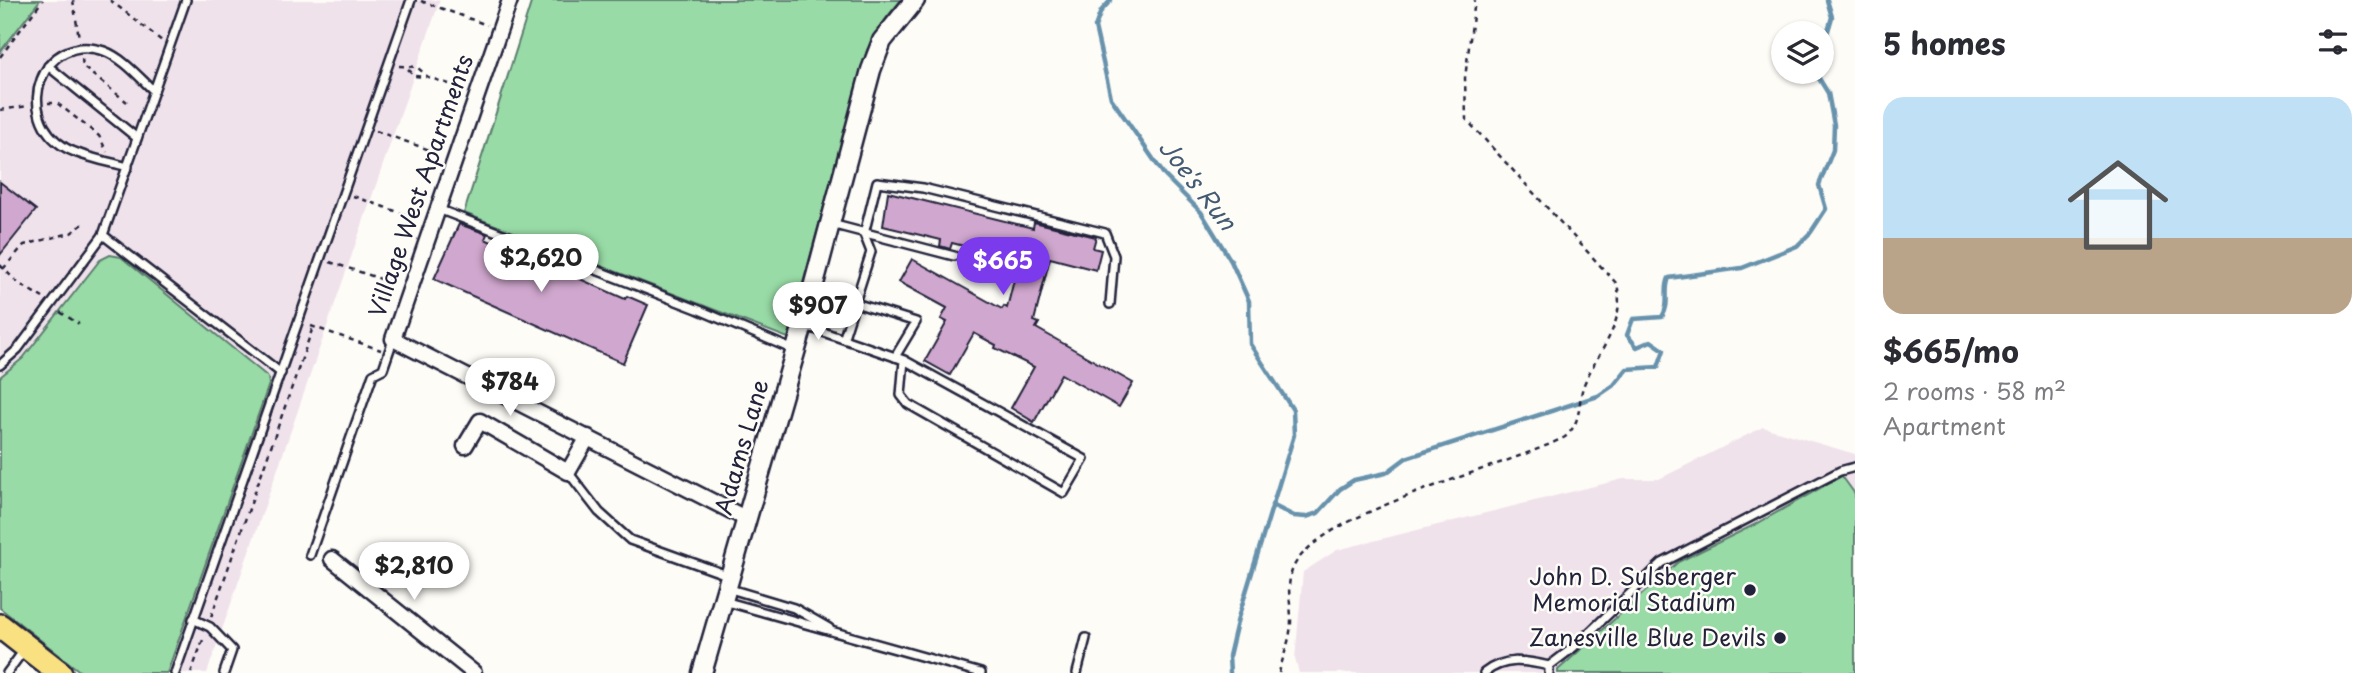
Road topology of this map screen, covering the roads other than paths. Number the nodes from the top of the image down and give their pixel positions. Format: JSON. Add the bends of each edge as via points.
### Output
{"nodes":[{"id":1,"x":186,"y":0,"type":"edge"},
{"id":2,"x":411,"y":0,"type":"edge"},
{"id":3,"x":510,"y":0,"type":"edge"},
{"id":4,"x":915,"y":0,"type":"edge"},
{"id":5,"x":48,"y":66,"type":"junction"},
{"id":6,"x":154,"y":91,"type":"junction"},
{"id":7,"x":137,"y":138,"type":"junction"},
{"id":8,"x":128,"y":166,"type":"junction"},
{"id":9,"x":436,"y":208,"type":"junction"},
{"id":10,"x":830,"y":224,"type":"junction"},
{"id":11,"x":864,"y":234,"type":"junction"},
{"id":12,"x":103,"y":235,"type":"junction"},
{"id":13,"x":954,"y":256,"type":"dead end"},
{"id":14,"x":855,"y":303,"type":"junction"},
{"id":15,"x":1110,"y":304,"type":"dead end"},
{"id":16,"x":803,"y":325,"type":"junction"},
{"id":17,"x":844,"y":337,"type":"junction"},
{"id":18,"x":391,"y":346,"type":"junction"},
{"id":19,"x":795,"y":351,"type":"junction"},
{"id":20,"x":895,"y":356,"type":"junction"},
{"id":21,"x":904,"y":360,"type":"junction"},
{"id":22,"x":0,"y":365,"type":"edge"},
{"id":23,"x":281,"y":373,"type":"junction"},
{"id":24,"x":588,"y":437,"type":"junction"},
{"id":25,"x":465,"y":446,"type":"dead end"},
{"id":26,"x":1855,"y":467,"type":"edge"},
{"id":27,"x":568,"y":472,"type":"junction"},
{"id":28,"x":747,"y":519,"type":"junction"},
{"id":29,"x":310,"y":555,"type":"dead end"},
{"id":30,"x":332,"y":559,"type":"dead end"},
{"id":31,"x":727,"y":588,"type":"junction"},
{"id":32,"x":193,"y":619,"type":"junction"},
{"id":33,"x":0,"y":626,"type":"edge"},
{"id":34,"x":835,"y":632,"type":"junction"},
{"id":35,"x":1086,"y":638,"type":"dead end"},
{"id":36,"x":27,"y":647,"type":"junction"},
{"id":37,"x":1549,"y":670,"type":"edge"},
{"id":38,"x":7,"y":673,"type":"edge"},
{"id":39,"x":60,"y":673,"type":"edge"},
{"id":40,"x":175,"y":673,"type":"edge"},
{"id":41,"x":224,"y":673,"type":"edge"},
{"id":42,"x":474,"y":673,"type":"edge"},
{"id":43,"x":702,"y":673,"type":"edge"},
{"id":44,"x":981,"y":673,"type":"edge"},
{"id":45,"x":1077,"y":673,"type":"edge"},
{"id":46,"x":1484,"y":673,"type":"edge"}],
"edges":[{"from":1,"to":6,"type":"lane"},
{"from":2,"to":23,"type":"lane"},
{"from":3,"to":9,"type":"street","name":"Village West Apartments"},
{"from":4,"to":10,"type":"street","name":"Adams Lane","via":[[876,54]]},
{"from":5,"to":6,"type":"lane","via":[[69,51],[102,50]]},
{"from":5,"to":7,"type":"lane"},
{"from":5,"to":8,"type":"lane","via":[[37,90],[40,120],[47,131],[66,148]]},
{"from":6,"to":7,"type":"lane"},
{"from":7,"to":8,"type":"lane"},
{"from":8,"to":12,"type":"lane"},
{"from":9,"to":18,"type":"street","name":"Village West Apartments"},
{"from":9,"to":19,"type":"lane"},
{"from":10,"to":11,"type":"lane"},
{"from":10,"to":16,"type":"street","name":"Adams Lane"},
{"from":11,"to":13,"type":"lane"},
{"from":11,"to":14,"type":"lane","via":[[871,252]]},
{"from":11,"to":15,"type":"lane","via":[[877,182],[923,188],[1105,233],[1114,256]]},
{"from":12,"to":22,"type":"lane","via":[[18,349]]},
{"from":12,"to":23,"type":"lane"},
{"from":14,"to":17,"type":"lane"},
{"from":14,"to":20,"type":"lane","via":[[916,322]]},
{"from":16,"to":17,"type":"lane"},
{"from":16,"to":19,"type":"street","name":"Adams Lane"},
{"from":17,"to":20,"type":"lane"},
{"from":18,"to":24,"type":"street","name":"Village West Apartments"},
{"from":18,"to":29,"type":"lane","via":[[383,369],[373,374]]},
{"from":19,"to":28,"type":"street","name":"Adams Lane"},
{"from":20,"to":21,"type":"lane"},
{"from":21,"to":21,"type":"lane","via":[[901,395],[908,404],[1065,493],[1084,459]]},
{"from":23,"to":32,"type":"lane"},
{"from":24,"to":27,"type":"street"},
{"from":24,"to":28,"type":"street","name":"Village West Apartments"},
{"from":25,"to":27,"type":"street","via":[[480,421]]},
{"from":26,"to":37,"type":"lane","via":[[1744,518],[1662,563]]},
{"from":27,"to":31,"type":"lane","via":[[598,512],[630,540]]},
{"from":28,"to":31,"type":"street","name":"Adams Lane"},
{"from":30,"to":42,"type":"street"},
{"from":31,"to":34,"type":"lane"},
{"from":31,"to":34,"type":"lane","via":[[794,608]]},
{"from":31,"to":43,"type":"street","name":"Adams Lane"},
{"from":32,"to":40,"type":"lane"},
{"from":32,"to":41,"type":"lane","via":[[208,626],[232,650]]},
{"from":33,"to":36,"type":"main road"},
{"from":34,"to":44,"type":"lane"},
{"from":35,"to":45,"type":"lane"},
{"from":36,"to":38,"type":"lane"},
{"from":36,"to":39,"type":"main road"},
{"from":37,"to":46,"type":"lane","via":[[1523,660],[1500,663]]}]}
